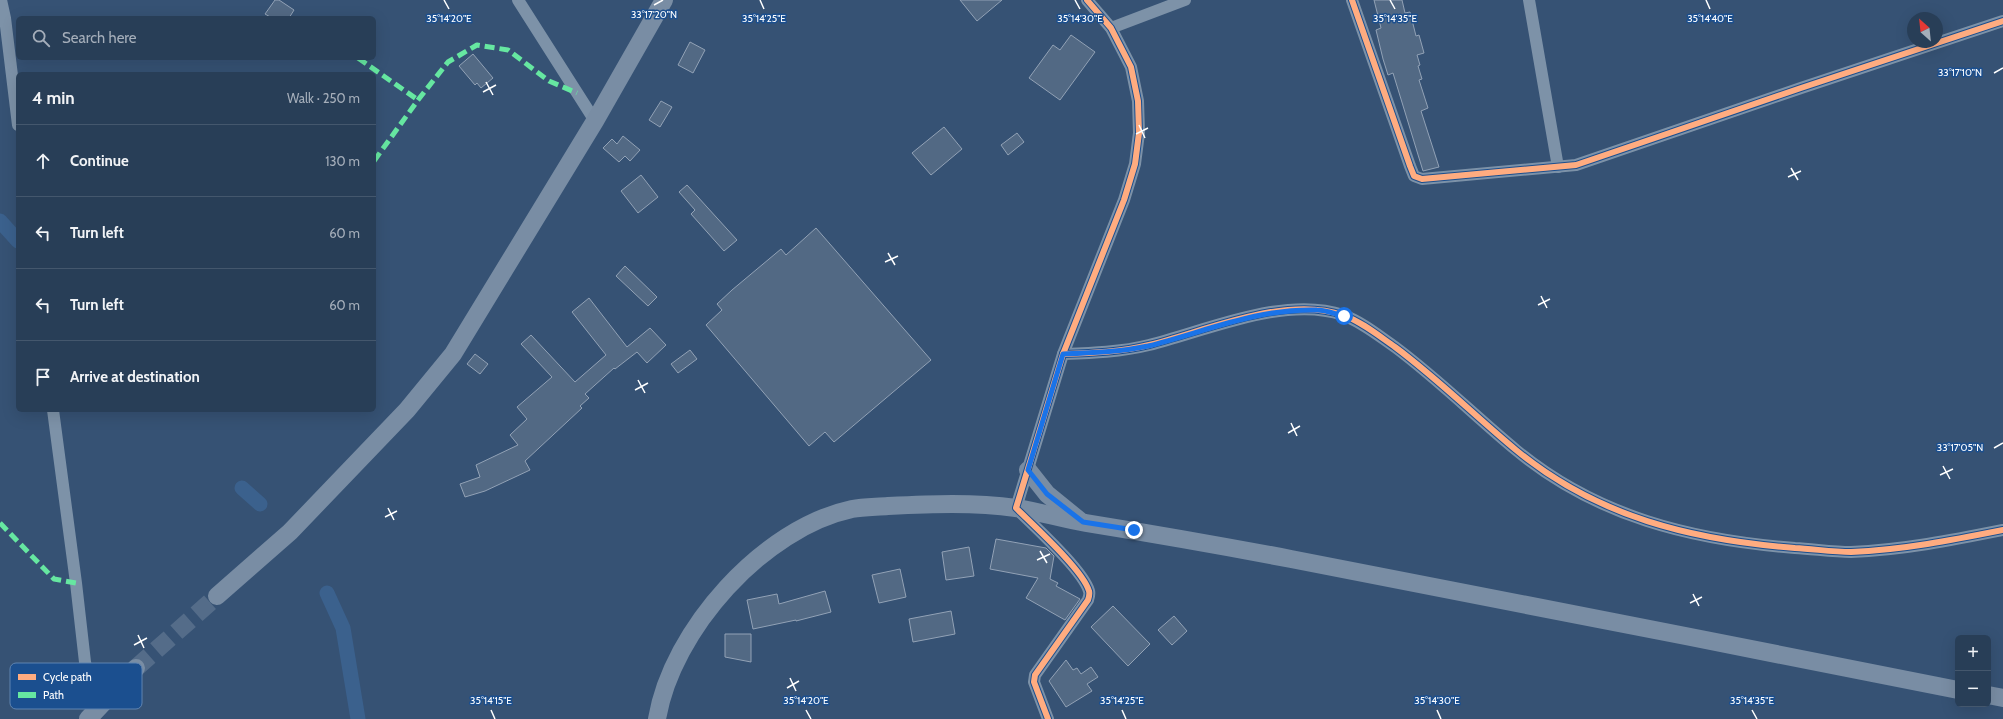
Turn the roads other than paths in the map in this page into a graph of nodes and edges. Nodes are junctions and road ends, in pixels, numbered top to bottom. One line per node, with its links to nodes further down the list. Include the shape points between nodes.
1 (1, 0): 10 (street)
2 (518, 0): 11 (street)
3 (664, 0): 11 (main road)
4 (1087, 0): 9 (street)
5 (1185, 0): 9 (street)
6 (1352, 0): 12 (street, via 1414,176 1422,179)
7 (1529, 0): 12 (street)
8 (2003, 21): 12 (street, via 1589,161)
9 (1111, 28): 13 (street, via 1131,67 1138,102 1139,133 1135,164 1124,200)
10 (16, 109)
11 (594, 121): 19 (main road, via 453,354 407,410 295,526)
12 (1558, 167)
13 (1063, 354): 15 (street); 18 (street, via 1119,351 1147,346 1243,318 1284,310 1319,310 1344,316 1377,334 1426,370 1484,424 1541,471 1584,495 1632,517 1692,533 1770,546 1850,552 1940,543)
14 (53, 412): 20 (street)
15 (1028, 470): 16 (street); 17 (main road, via 1047,494)
16 (1016, 508): 17 (main road); 24 (main road, via 950,504 860,508 814,522 775,545 740,574 712,604 674,663); 25 (street, via 1059,550 1086,584 1090,593 1088,600 1035,675 1034,682)
17 (1083, 522): 21 (main road, via 1257,552)
18 (2003, 530)
19 (217, 596)
20 (85, 663)
21 (1955, 689)
22 (1991, 696): 23 (main road)
23 (2003, 698)
24 (661, 717)
25 (1048, 719)

